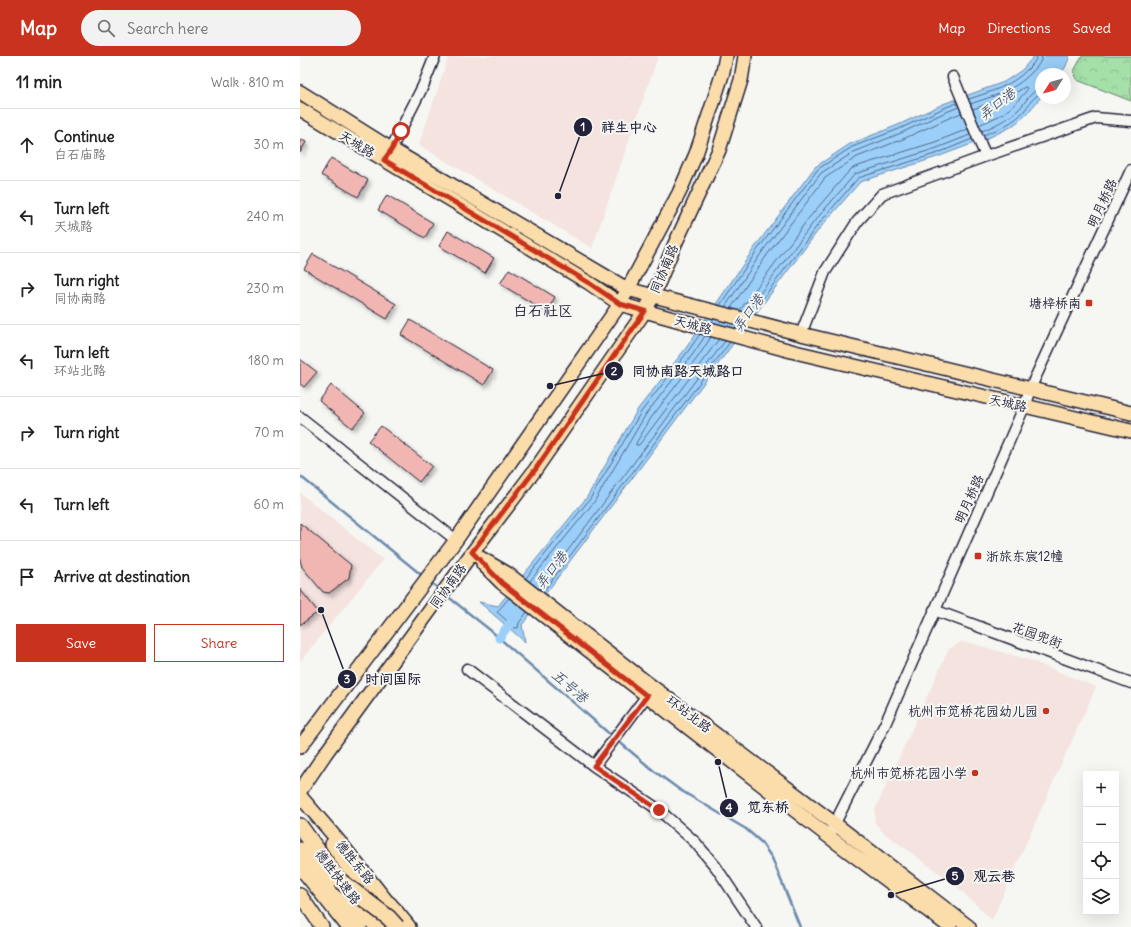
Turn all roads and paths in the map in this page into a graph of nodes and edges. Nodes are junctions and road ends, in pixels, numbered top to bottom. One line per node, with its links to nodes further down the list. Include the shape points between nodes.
1 (435, 56): 8 (street)
2 (726, 56): 12 (main road, 同协南路, via 696,154 679,193)
3 (745, 56): 13 (main road, 同协南路, via 741,80 719,150)
4 (953, 77): 9 (street)
5 (300, 92): 8 (main road, 天城路)
6 (300, 109): 10 (main road, 天城路)
7 (1131, 121): 9 (street, via 1096,118)
8 (392, 149): 10 (street); 12 (main road, 天城路)
9 (986, 156): 16 (street, via 882,194 857,222 824,272)
10 (384, 160): 14 (main road, 天城路)
11 (1131, 170): 17 (street, 明月桥路)
12 (627, 289): 13 (main road, 天城路); 14 (main road, 同协南路)
13 (653, 296): 15 (main road, 同协南路); 16 (main road, 天城路)
14 (620, 304): 15 (main road, 天城路); 22 (main road, 同协南路)
15 (645, 311): 18 (main road, 天城路, via 795,352); 23 (main road, 同协南路, via 535,470)
16 (801, 334): 17 (main road, 天城路)
17 (1030, 389): 18 (street, 明月桥路); 19 (main road, 天城路)
18 (1024, 407): 21 (main road, 天城路); 24 (street, 明月桥路)
19 (1131, 413)
20 (300, 417): 22 (street)
21 (1131, 431)
22 (456, 540): 28 (main road, 同协南路)
23 (472, 552): 27 (main road, 环站北路, via 549,612); 30 (main road, 同协南路)
24 (934, 610): 26 (street, 花园兜街); 32 (street, 明月桥路, via 886,722)
25 (467, 669): 29 (street)
26 (1131, 683)
27 (647, 696): 29 (street); 32 (main road, 环站北路); 34 (main road, 环站北路)
28 (300, 746)
29 (594, 766): 48 (street, via 659,810 695,842 716,867)
30 (300, 791)
31 (300, 796): 39 (main road, 德胜东路); 44 (main road, 德胜东路)
32 (835, 824): 34 (street, 明月桥路); 50 (main road, 环站北路)
33 (300, 826): 37 (highway, 德胜快速路)
34 (828, 836): 49 (main road, 环站北路)
35 (300, 850): 37 (highway, 德胜快速路)
36 (300, 867): 41 (main road)
37 (332, 882): 41 (highway); 42 (highway, 德胜快速路); 43 (highway, 德胜快速路, bridge); 45 (highway, bridge, via 389,918)
38 (300, 895): 40 (main road)
39 (389, 904): 46 (highway); 47 (main road, 德胜东路)
40 (322, 927)
41 (348, 927)
42 (359, 927)
43 (377, 927)
44 (388, 927)
45 (397, 927)
46 (408, 927)
47 (412, 927)
48 (756, 927)
49 (950, 927)
50 (969, 927)

